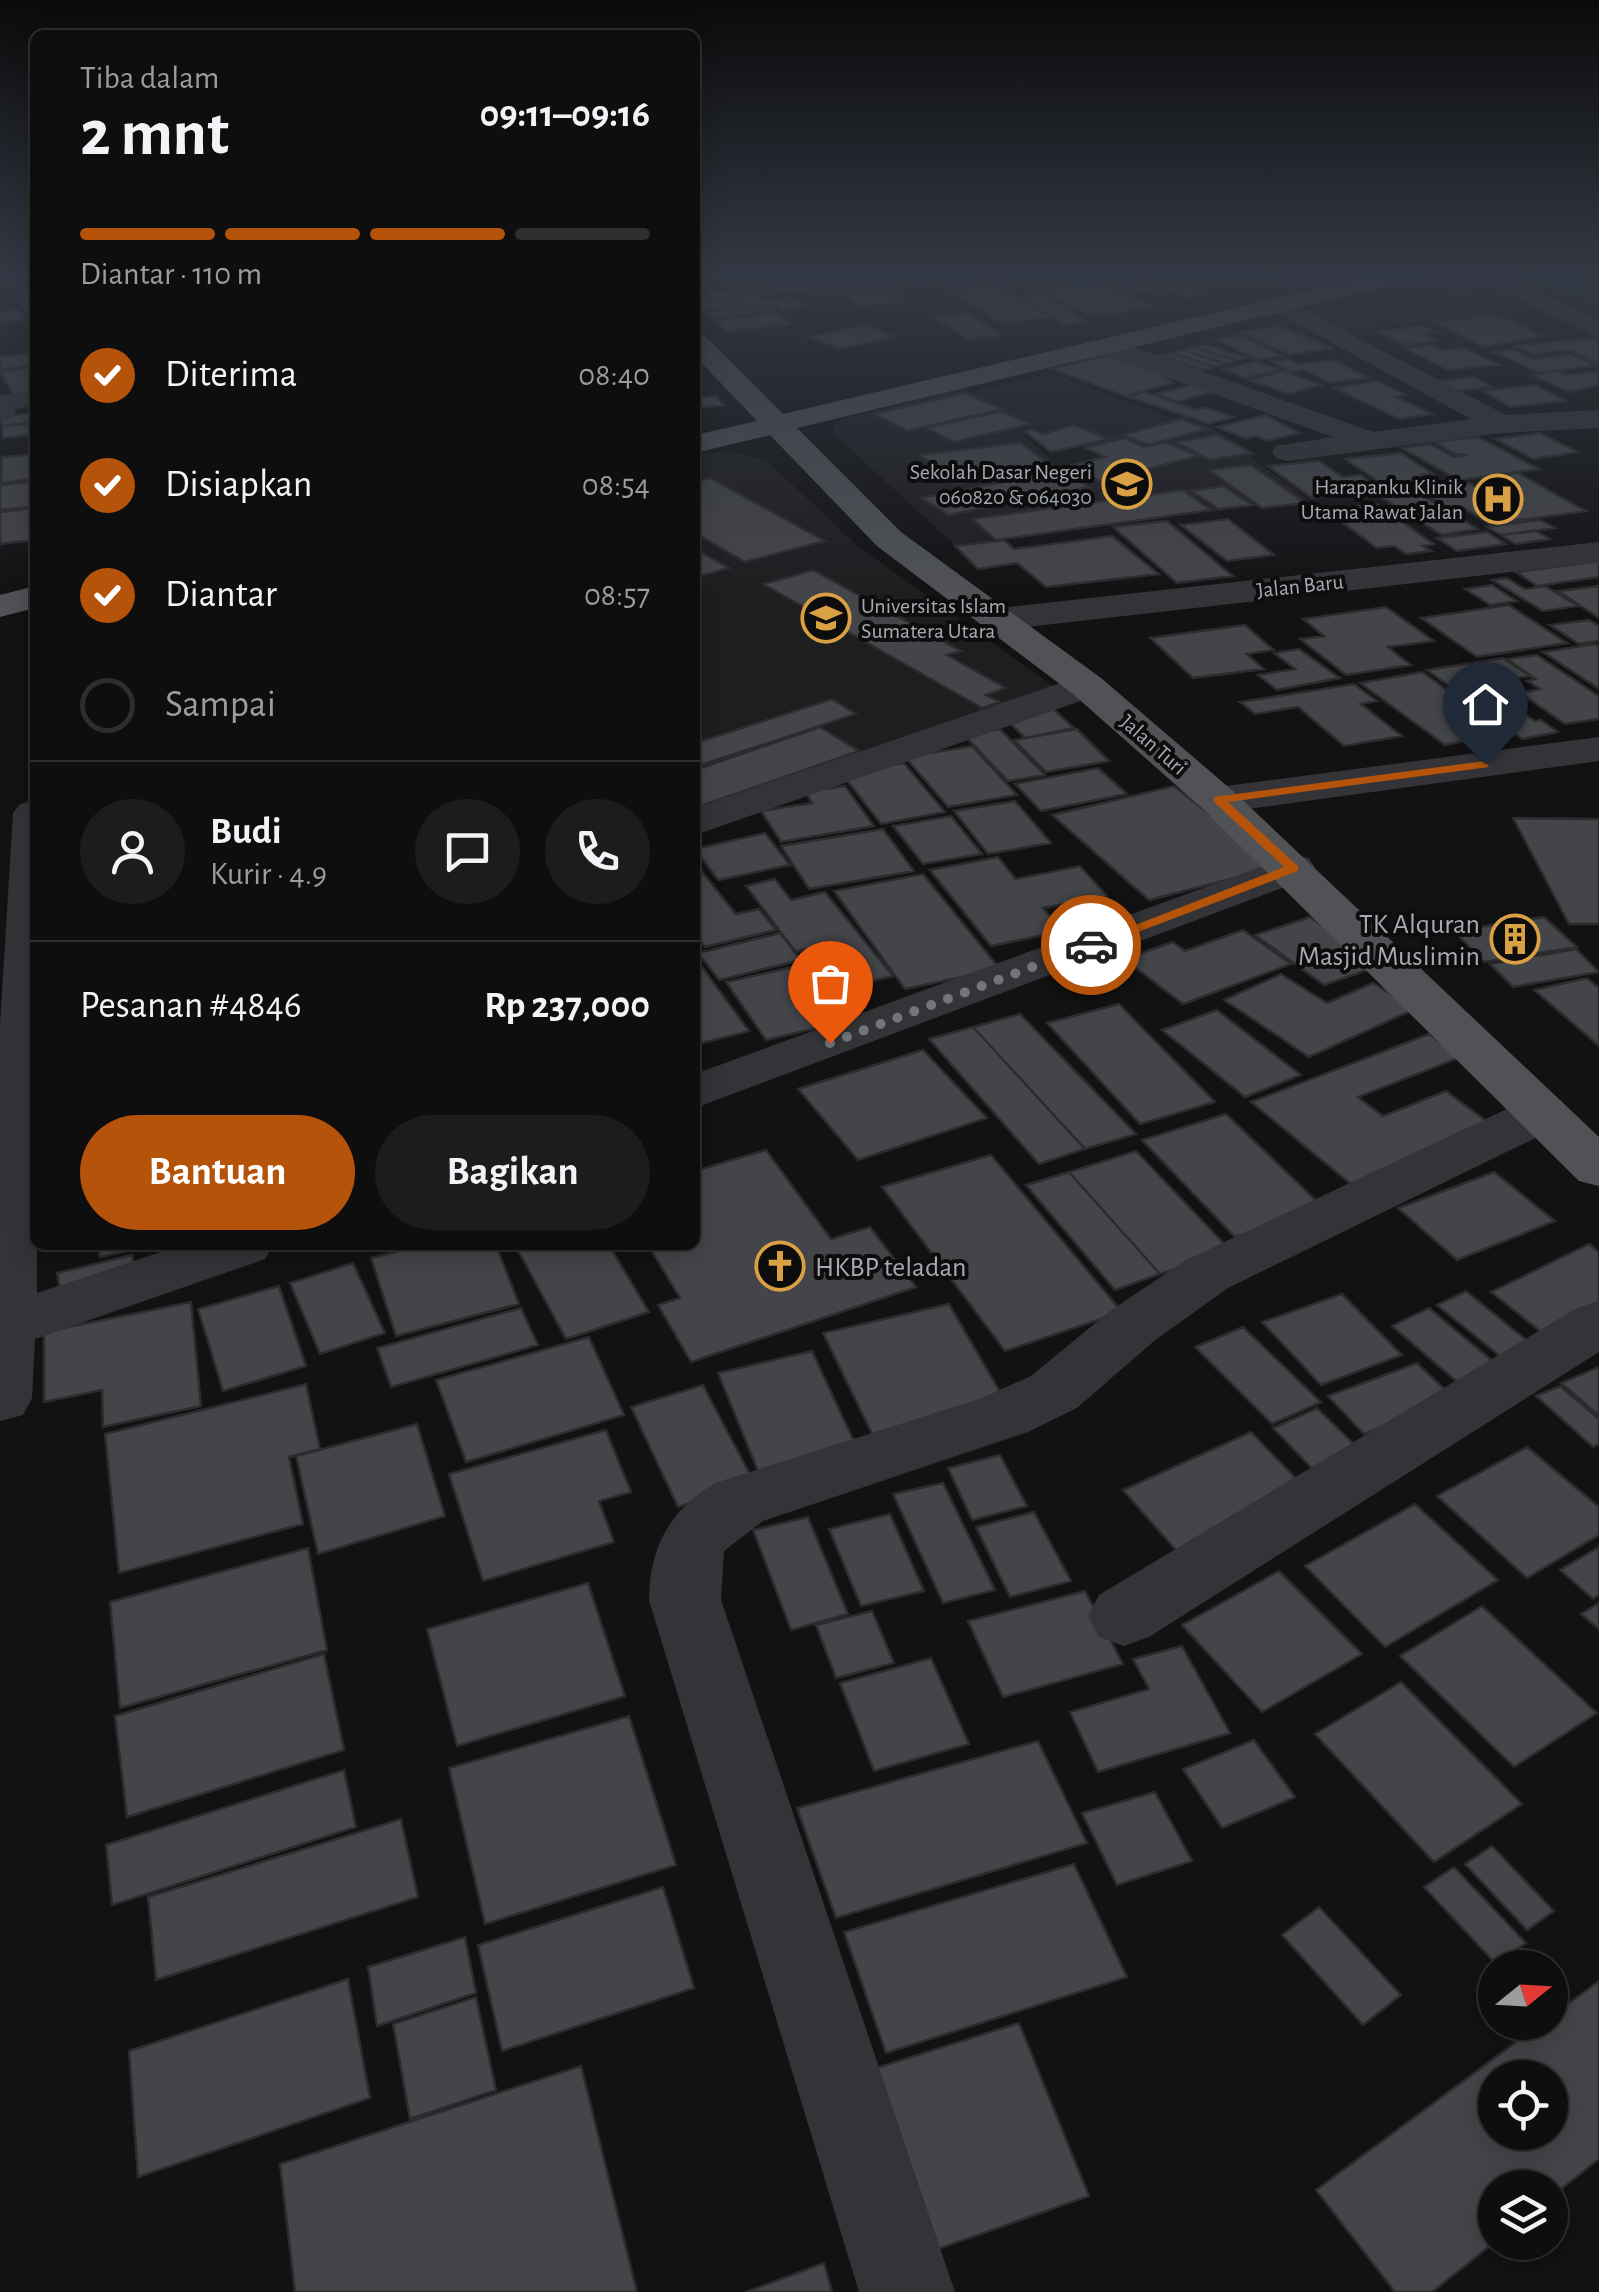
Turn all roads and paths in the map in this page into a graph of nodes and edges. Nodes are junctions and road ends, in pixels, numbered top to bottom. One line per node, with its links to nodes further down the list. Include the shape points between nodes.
1 (734, 382): 6 (main road, Jalan Turi)
2 (907, 382): 6 (main road)
3 (936, 382): 6 (main road)
4 (1205, 382): 10 (street)
5 (1429, 382): 9 (street)
6 (768, 416): 7 (main road); 11 (main road); 16 (main road, Jalan Turi, via 889,539)
7 (700, 418)
8 (1599, 419): 9 (street)
9 (1501, 424): 10 (street)
10 (1370, 441): 12 (street)
11 (700, 442)
12 (1287, 452)
13 (1599, 552): 16 (street, Jalan Baru)
14 (30, 598): 15 (main road)
15 (0, 606)
16 (1002, 619): 17 (main road, Jalan Turi)
17 (1087, 686): 19 (main road, Jalan Turi); 20 (street)
18 (1599, 749): 19 (street)
19 (1218, 800): 21 (main road, Jalan Turi)
20 (700, 820)
21 (1293, 868): 23 (street); 24 (main road, Jalan Turi)
22 (30, 931): 28 (street)
23 (700, 1090)
24 (1543, 1113): 25 (main road, Jalan Turi); 31 (street, via 1207,1274 1054,1392 1005,1415 739,1502 709,1519 692,1540 684,1563 685,1600)
25 (1599, 1168)
26 (229, 1250): 28 (street)
27 (1599, 1323): 30 (street)
28 (1, 1327): 29 (street)
29 (0, 1398)
30 (1124, 1616)
31 (908, 2292)

